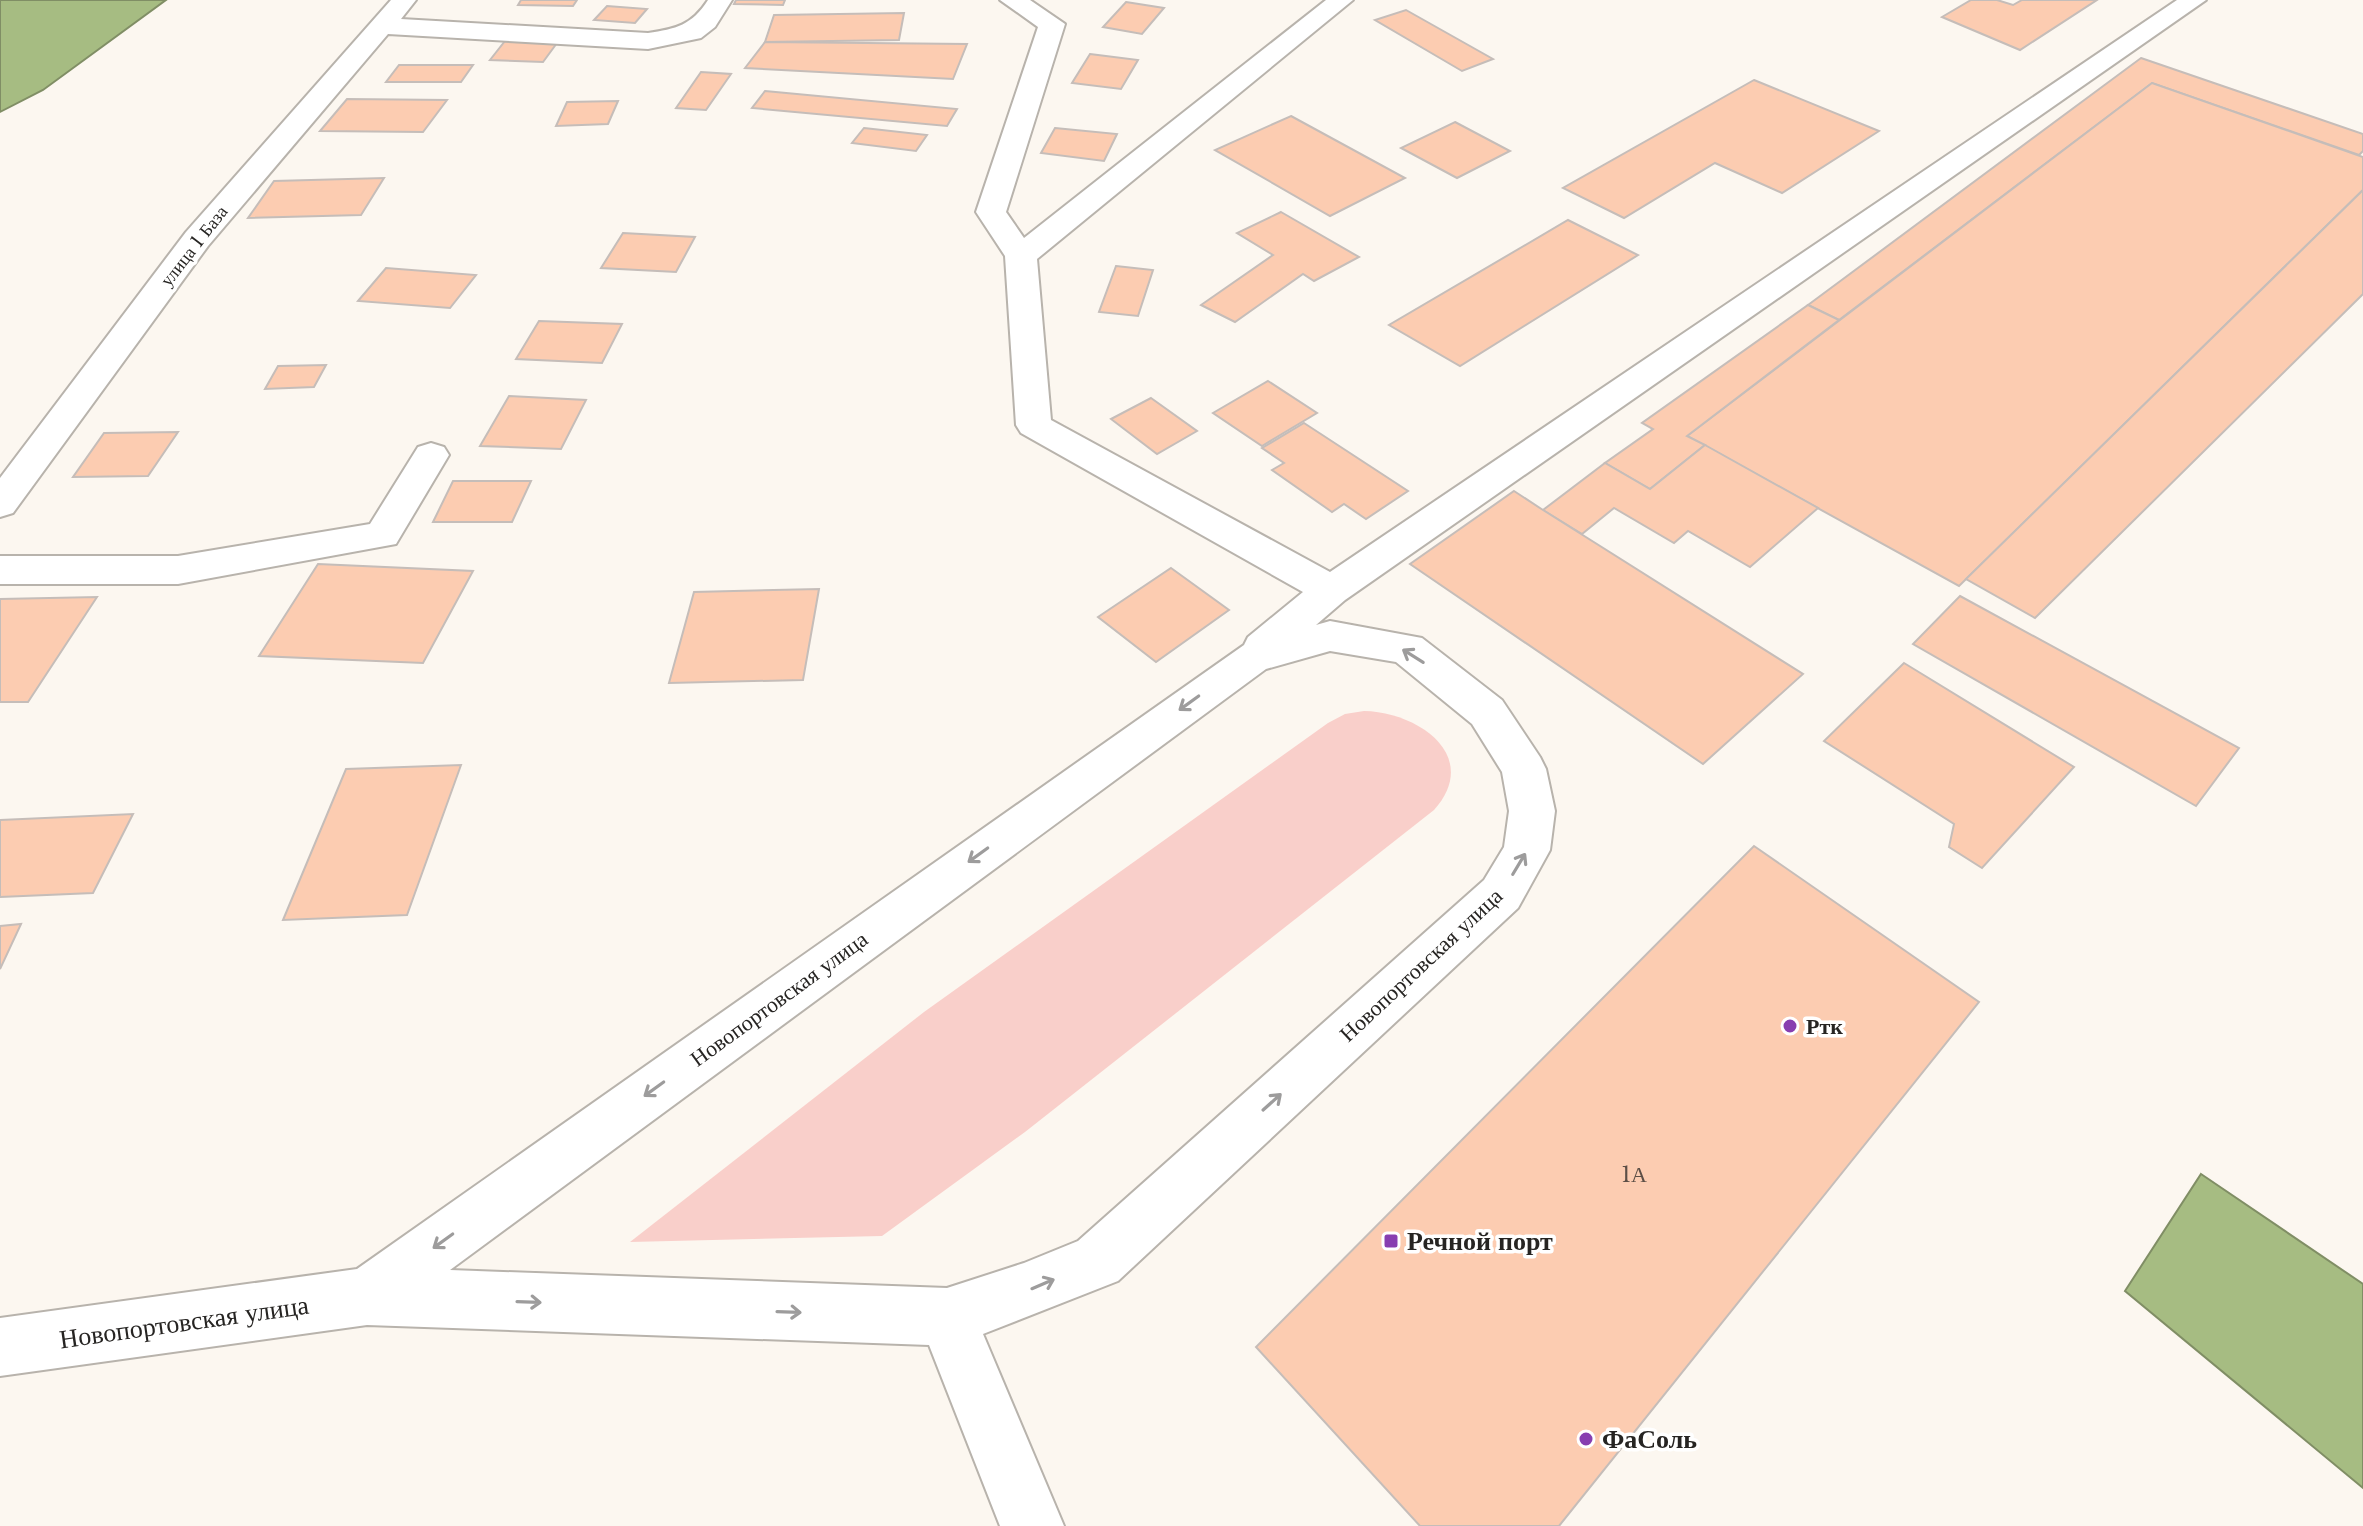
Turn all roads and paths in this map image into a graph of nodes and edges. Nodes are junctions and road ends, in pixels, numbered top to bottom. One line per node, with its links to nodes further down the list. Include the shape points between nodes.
1 (404, 0): 6 (street, улица 1 База)
2 (720, 0): 6 (street, via 706,24 686,36 648,41)
3 (1012, 0): 7 (street, via 1052,24 991,212)
4 (1341, 0): 7 (street)
5 (2194, 0): 11 (street)
6 (381, 26): 9 (street, улица 1 База, via 197,239)
7 (1021, 256): 11 (street, via 1034,425)
8 (431, 455): 10 (street, via 382,535 178,570)
9 (0, 504)
10 (0, 570)
11 (1331, 590): 12 (street)
12 (1252, 658): 13 (street, Новопортовская улица, one-way to 13); 14 (street, Новопортовская улица, one-way to 12, via 1098,1261 1501,894 1527,850 1532,811 1524,769 1487,712 1407,649 1330,636)
13 (367, 1296): 14 (street, Новопортовская улица, one-way to 14); 15 (street, Новопортовская улица)
14 (947, 1317): 16 (street)
15 (0, 1347)
16 (1032, 1526)

